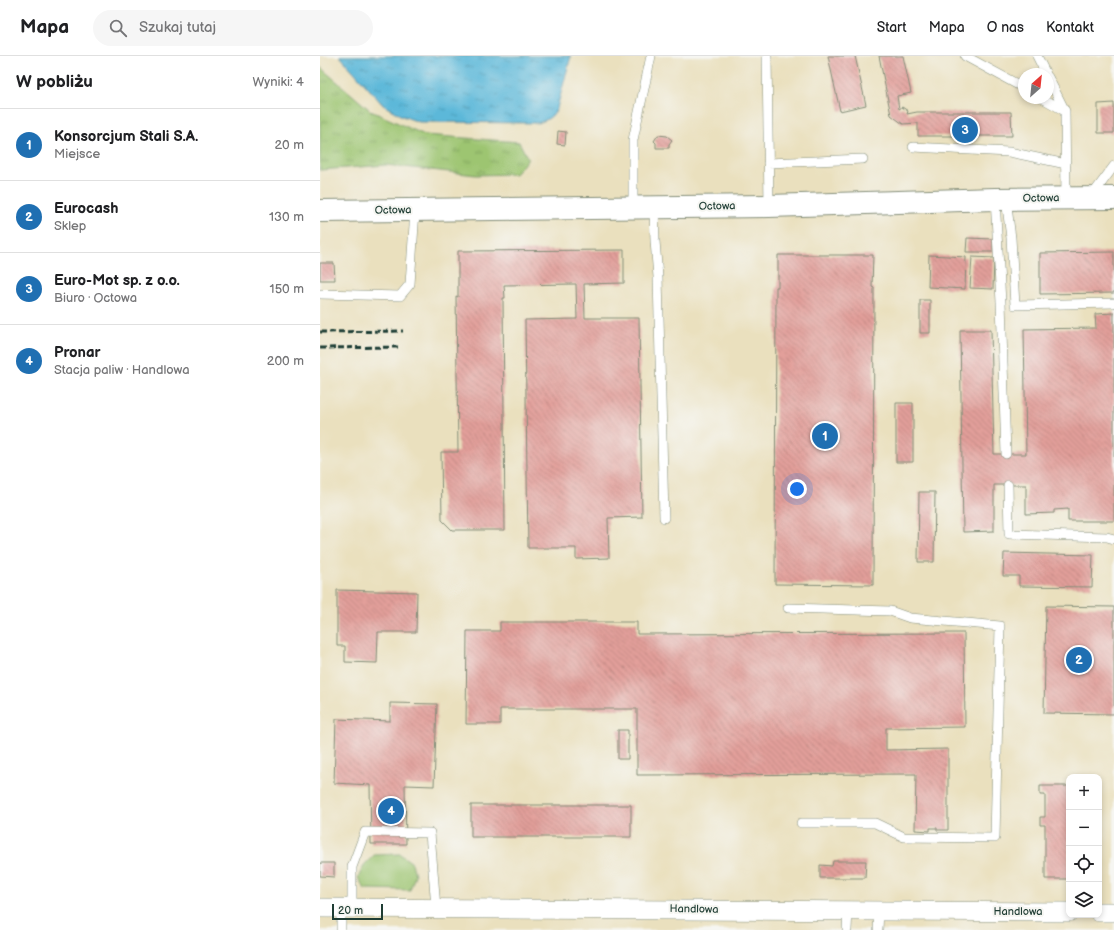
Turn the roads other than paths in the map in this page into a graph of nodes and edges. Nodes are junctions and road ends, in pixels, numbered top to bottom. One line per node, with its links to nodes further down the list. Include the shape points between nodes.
1 (651, 56): 20 (lane, via 633,140)
2 (767, 56): 12 (lane)
3 (965, 56): 6 (lane)
4 (1037, 56): 5 (lane)
5 (1043, 68)
6 (1018, 85)
7 (1054, 89): 9 (lane)
8 (1053, 104): 9 (lane)
9 (1066, 111): 13 (lane)
10 (913, 147): 13 (lane, via 1009,152)
11 (863, 159): 12 (lane)
12 (768, 163): 19 (lane)
13 (1066, 164): 15 (lane)
14 (1114, 166): 16 (lane)
15 (1066, 198): 16 (street, Octowa); 18 (street, Octowa)
16 (1091, 198): 17 (street, Octowa)
17 (1114, 198)
18 (1001, 199): 19 (street, Octowa); 25 (lane, via 1011,238 1015,305); 26 (lane, via 1001,302)
19 (769, 206): 21 (street, Octowa)
20 (633, 207): 21 (street, Octowa); 22 (street, Octowa)
21 (654, 207): 28 (lane)
22 (415, 210): 23 (street, Octowa); 24 (lane, via 410,284 400,296)
23 (320, 211)
24 (320, 294)
25 (1114, 303)
26 (1006, 454)
27 (1008, 485): 29 (lane, via 1009,534)
28 (664, 518)
29 (1114, 539)
30 (788, 608): 31 (lane, via 890,611 910,618 1000,626 995,838 904,837 875,823)
31 (800, 823)
32 (346, 907): 33 (street, Handlowa); 34 (street, Handlowa); 34 (lane, via 352,867 365,832 430,833); 40 (lane)
33 (320, 908)
34 (436, 908): 35 (street, Handlowa)
35 (848, 910): 36 (street, Handlowa); 41 (lane)
36 (879, 910): 37 (street, Handlowa); 42 (lane)
37 (1066, 912)
38 (1102, 912): 39 (street)
39 (1114, 912)
40 (341, 930)
41 (847, 930)
42 (878, 930)

